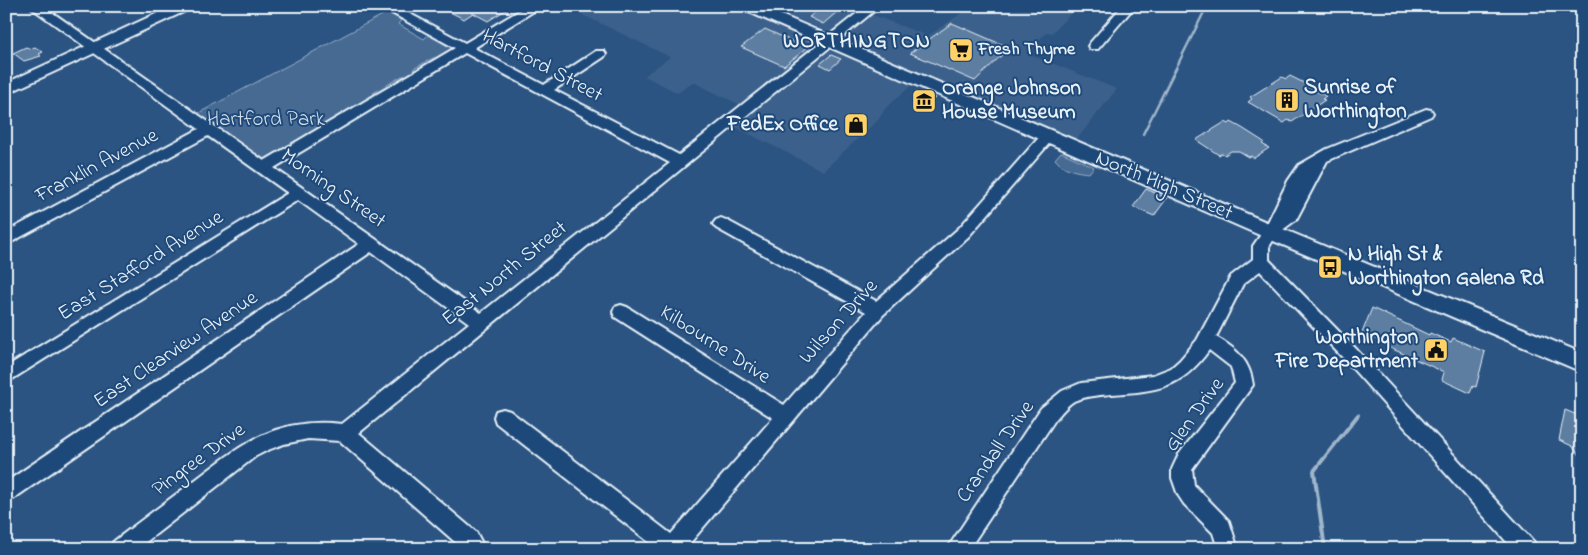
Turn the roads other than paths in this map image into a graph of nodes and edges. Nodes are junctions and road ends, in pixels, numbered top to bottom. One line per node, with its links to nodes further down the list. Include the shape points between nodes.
1 (35, 6): 10 (street, Morning Street)
2 (185, 6): 10 (main road)
3 (385, 6): 11 (street, Hartford Street)
4 (536, 6): 11 (street)
5 (747, 6): 8 (main road, North High Street)
6 (874, 6): 8 (street, East North Street)
7 (1129, 6): 9 (street)
8 (830, 42): 17 (main road, North High Street); 18 (street, East North Street)
9 (1094, 46)
10 (94, 48): 13 (main road); 16 (street, Morning Street)
11 (466, 49): 14 (street, Hartford Street); 19 (street)
12 (600, 54): 14 (street)
13 (6, 89)
14 (544, 91): 18 (street, Hartford Street)
15 (1426, 113): 22 (street, via 1321,159 1291,216)
16 (208, 130): 19 (street, Morning Street); 23 (street, Franklin Avenue)
17 (1048, 136): 22 (main road, North High Street); 26 (street, Wilson Drive, via 964,232)
18 (680, 162): 28 (street, East North Street)
19 (263, 168): 20 (street, Morning Street)
20 (299, 193): 24 (street, Morning Street); 31 (street, East Stafford Avenue)
21 (720, 224): 26 (street)
22 (1271, 232): 25 (street, via 1261,246); 30 (main road, North High Street)
23 (6, 239)
24 (370, 244): 28 (street, Morning Street); 35 (street, East Clearview Avenue)
25 (1261, 262): 29 (street, Crandall Drive, via 1237,280); 41 (street, via 1351,355)
26 (877, 310): 32 (street, Wilson Drive)
27 (621, 312): 32 (street, Kilbourne Drive)
28 (482, 323): 34 (street, East North Street)
29 (1205, 339): 39 (street, Crandall Drive, via 1186,365 1169,378 1158,382 1093,388 1068,397 1058,405 1024,448); 40 (street, Glen Drive, via 1236,361 1241,368 1244,385 1186,460 1182,478 1191,498 1222,528)
30 (1582, 363)
31 (6, 376)
32 (785, 416): 36 (street, Wilson Drive)
33 (502, 417): 36 (street)
34 (345, 433): 37 (street, Pingree Drive, via 307,430 269,439 249,450); 38 (street, via 470,539)
35 (6, 493)
36 (674, 548)
37 (120, 549)
38 (475, 549)
39 (957, 549)
40 (1228, 549)
41 (1527, 549)

